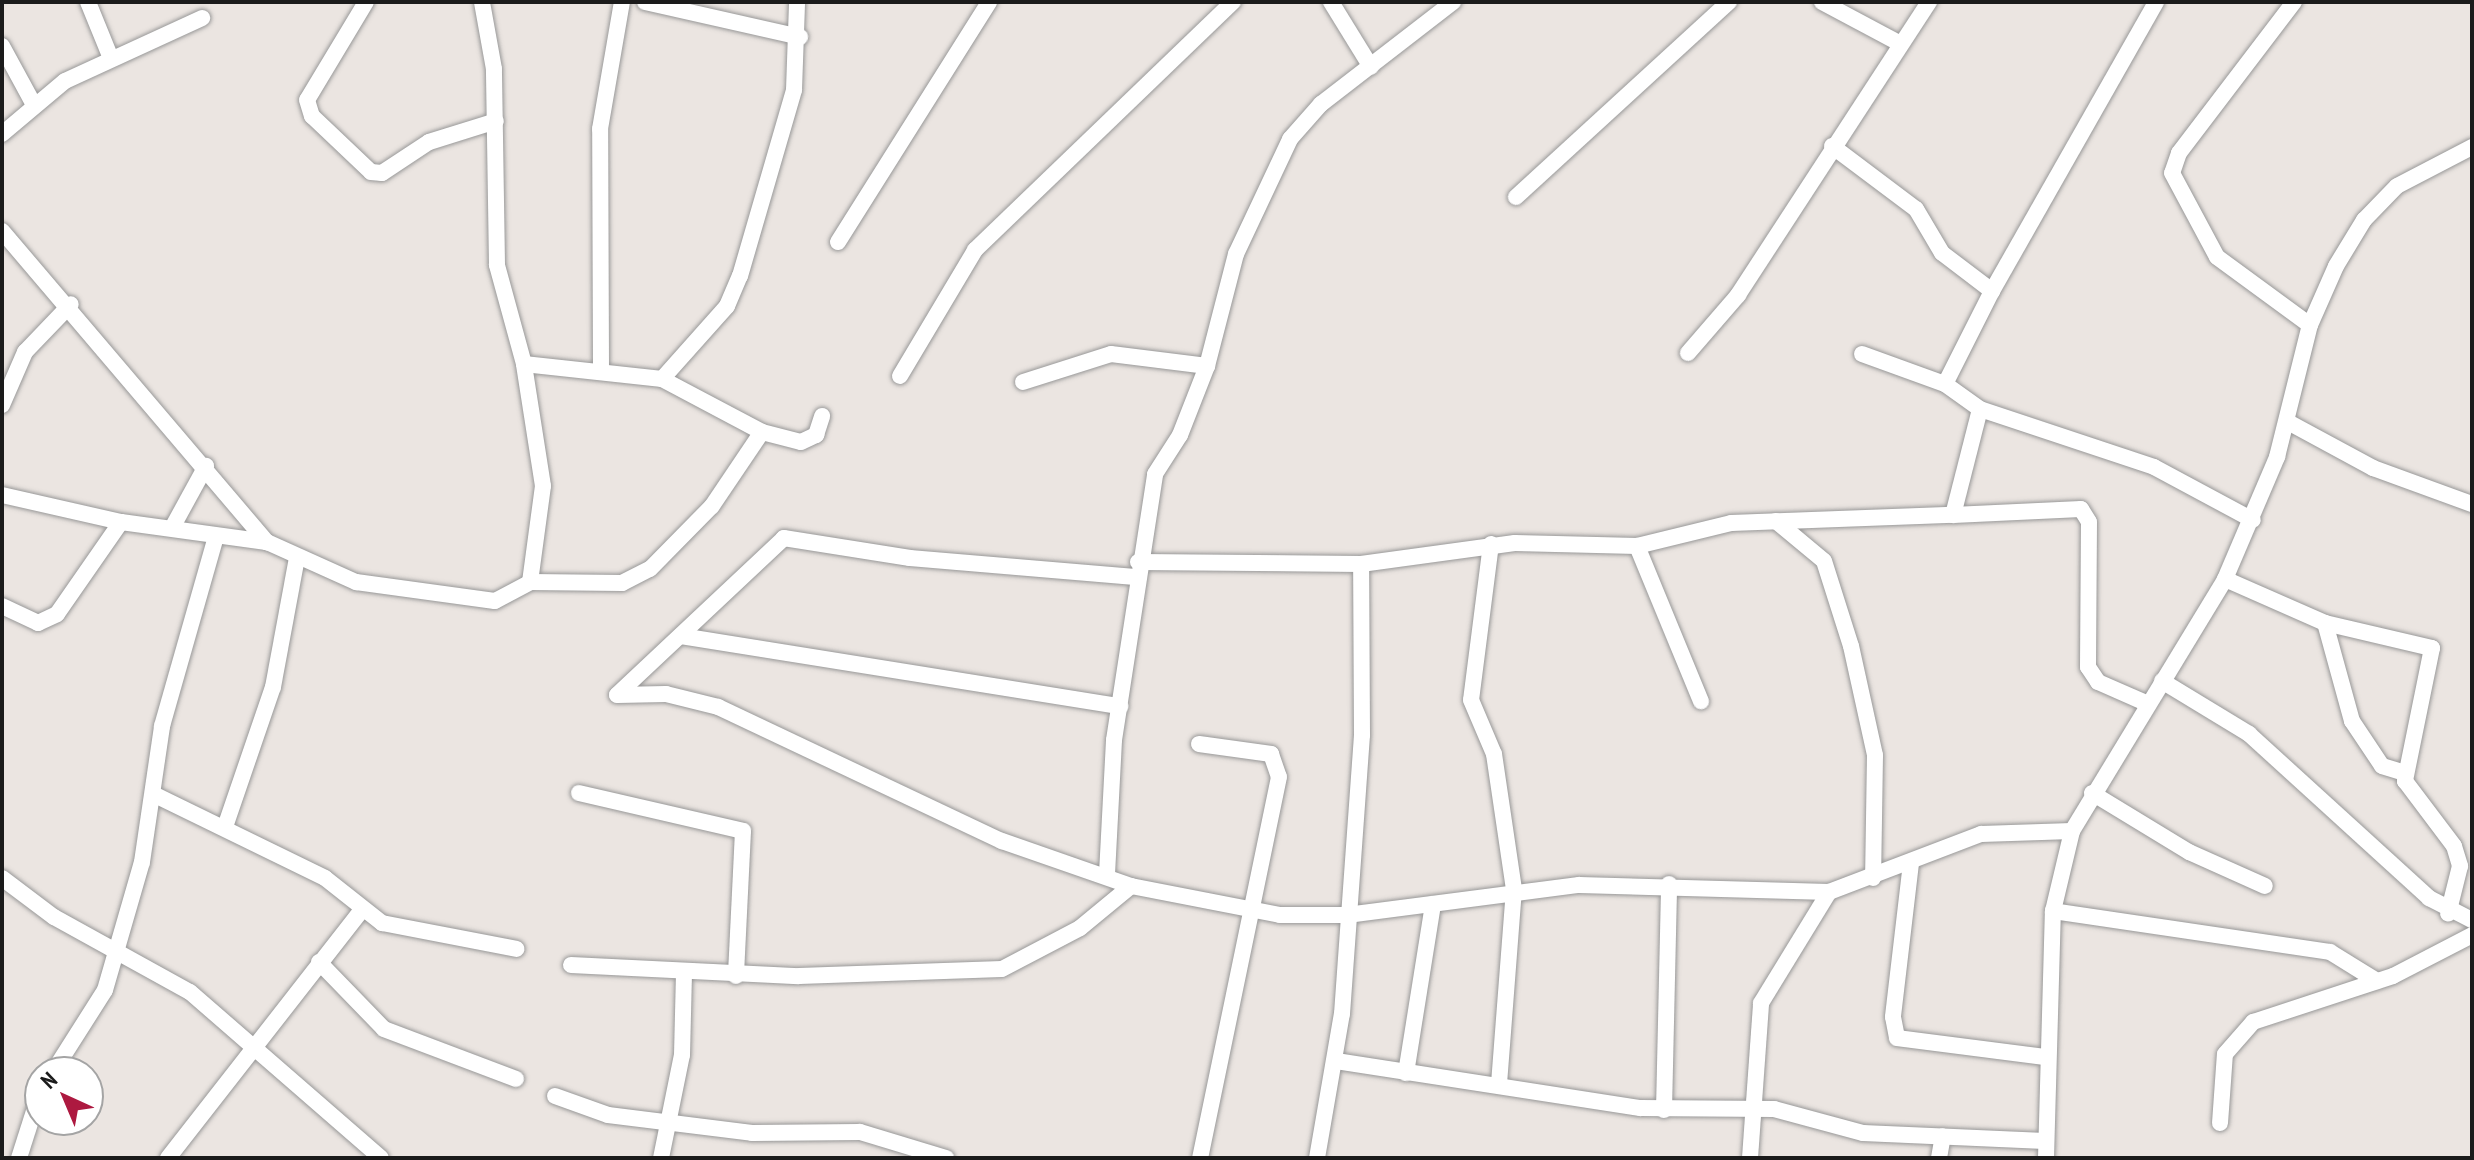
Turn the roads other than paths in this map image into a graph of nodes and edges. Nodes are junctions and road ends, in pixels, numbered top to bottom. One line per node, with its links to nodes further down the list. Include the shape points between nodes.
1 (88, 2): 20 (street)
2 (366, 2): 23 (street, via 307,100 312,116 371,172 382,173 429,142)
3 (482, 2): 23 (street)
4 (622, 2): 37 (street, via 600,129)
5 (645, 2): 17 (street)
6 (797, 2): 17 (street)
7 (989, 2): 29 (street)
8 (1233, 2): 38 (street, via 975,250)
9 (1331, 2): 21 (street)
10 (1453, 2): 21 (street)
11 (1729, 2): 27 (street)
12 (1822, 2): 18 (street)
13 (1929, 2): 18 (street)
14 (2156, 2): 30 (street)
15 (2294, 2): 32 (street, via 2179,153 2172,173 2217,257)
16 (202, 18): 20 (street)
17 (800, 37): 39 (street, via 794,90 740,276 727,306)
18 (1897, 42): 25 (street)
19 (2, 46): 22 (street)
20 (110, 56): 22 (street)
21 (1371, 67): 36 (street, via 1321,104 1280,155 1228,274)
22 (34, 105): 24 (street)
23 (496, 121): 35 (street, via 494,241)
24 (2, 134)
25 (1832, 146): 30 (street, via 1916,209 1942,253); 33 (street, via 1738,295)
26 (2472, 147): 32 (street, via 2397,186 2364,220)
27 (1516, 197)
28 (2, 231): 31 (street)
29 (838, 242)
30 (1992, 291): 41 (street)
31 (71, 304): 42 (street, via 25,352); 47 (street)
32 (2310, 325): 45 (street)
33 (1688, 353)
34 (1862, 354): 41 (street)
35 (524, 364): 37 (street); 63 (street, via 543,486)
36 (1207, 366): 40 (street, via 1111,354); 61 (street, via 1180,435 1159,461)
37 (601, 368): 39 (street)
38 (900, 376)
39 (662, 379): 46 (street)
40 (1023, 382)
41 (1945, 384): 43 (street)
42 (2, 405)
43 (1980, 409): 50 (street); 51 (street, via 2154,467)
44 (822, 416): 46 (street, via 809,442)
45 (2288, 422): 49 (street, via 2373,468); 51 (street)
46 (762, 432): 63 (street, via 712,506 650,569 622,583)
47 (206, 466): 54 (street); 56 (street)
48 (2, 495): 53 (street)
49 (2472, 504)
50 (1953, 515): 52 (street); 69 (street, via 2081,509 2089,522 2088,667 2098,682)
51 (2253, 520): 62 (street)
52 (1776, 521): 58 (street, via 1704,527); 83 (street, via 1824,561 1851,646 1875,755)
53 (121, 522): 54 (street); 64 (street, via 57,614 38,623)
54 (172, 528): 55 (street)
55 (216, 537): 56 (street); 75 (street, via 162,726)
56 (267, 542): 59 (street)
57 (1491, 544): 58 (street); 60 (street); 87 (street, via 1471,700 1494,754)
58 (1637, 546): 68 (street)
59 (297, 557): 63 (street, via 356,582 479,600 495,601); 76 (street, via 273,687)
60 (1361, 564): 61 (street); 94 (street, via 1362,735)
61 (1136, 570): 66 (street, via 910,558 784,538); 70 (street)
62 (2225, 579): 65 (street); 67 (street)
63 (530, 582)
64 (2, 606)
65 (2325, 623): 72 (street, via 2352,721 2382,766); 72 (street, via 2432,648)
66 (681, 636): 70 (street); 80 (street, via 618,698 666,694 718,707 1002,841)
67 (2162, 681): 69 (street); 93 (street, via 2262,745)
68 (1701, 701)
69 (2146, 703): 74 (street)
70 (1120, 706): 80 (street)
71 (1199, 744): 91 (street, via 1264,752 1278,766)
72 (2405, 773): 81 (street, via 2409,790 2449,835)
73 (579, 793): 102 (street, via 743,831)
74 (2092, 793): 77 (street); 86 (street, via 2189,852)
75 (153, 794): 76 (street); 98 (street)
76 (225, 827): 90 (street, via 325,878)
77 (2072, 831): 78 (street, via 2005,829); 92 (street)
78 (1911, 863): 83 (street); 106 (street, via 1893,1017 1897,1038)
79 (2472, 863): 81 (street)
80 (1107, 874): 85 (street)
81 (2458, 877): 93 (street)
82 (2, 878): 98 (street)
83 (1873, 878): 88 (street)
84 (1669, 884): 87 (street); 88 (street); 113 (street)
85 (1131, 886): 91 (street); 102 (street, via 1080,928 1002,969)
86 (2265, 886)
87 (1514, 889): 89 (street); 110 (street)
88 (1829, 892): 112 (street, via 1765,991)
89 (1433, 904): 94 (street); 108 (street)
90 (362, 910): 97 (street, via 403,931); 99 (street)
91 (1251, 911): 94 (street); 124 (street)
92 (2053, 911): 103 (street, via 2330,952); 106 (street)
93 (2448, 914): 95 (street)
94 (1347, 915): 107 (street)
95 (2472, 920)
96 (2472, 935): 103 (street)
97 (517, 949)
98 (115, 950): 104 (street, via 190,992); 105 (street, via 101,1000)
99 (319, 962): 104 (street); 109 (street, via 384,1029)
100 (571, 965): 101 (street)
101 (684, 975): 102 (street); 114 (street)
102 (736, 976)
103 (2377, 981): 115 (street, via 2273,1014 2237,1035 2220,1074)
104 (251, 1050): 120 (street); 121 (street)
105 (64, 1056)
106 (2045, 1057): 118 (street)
107 (1336, 1061): 108 (street); 125 (street)
108 (1406, 1073): 110 (street)
109 (516, 1079)
110 (1499, 1083): 113 (street)
111 (555, 1096): 114 (street, via 608,1115)
112 (1753, 1109): 113 (street); 117 (street, via 1863,1133); 126 (street)
113 (1664, 1110)
114 (674, 1121): 122 (street); 123 (street, via 752,1133 860,1132)
115 (2220, 1123)
116 (26, 1136): 119 (street)
117 (1943, 1136): 118 (street); 127 (street)
118 (2046, 1149)
119 (19, 1158)
120 (168, 1158)
121 (381, 1158)
122 (661, 1158)
123 (946, 1158)
124 (1200, 1158)
125 (1317, 1158)
126 (1750, 1158)
127 (1939, 1158)

